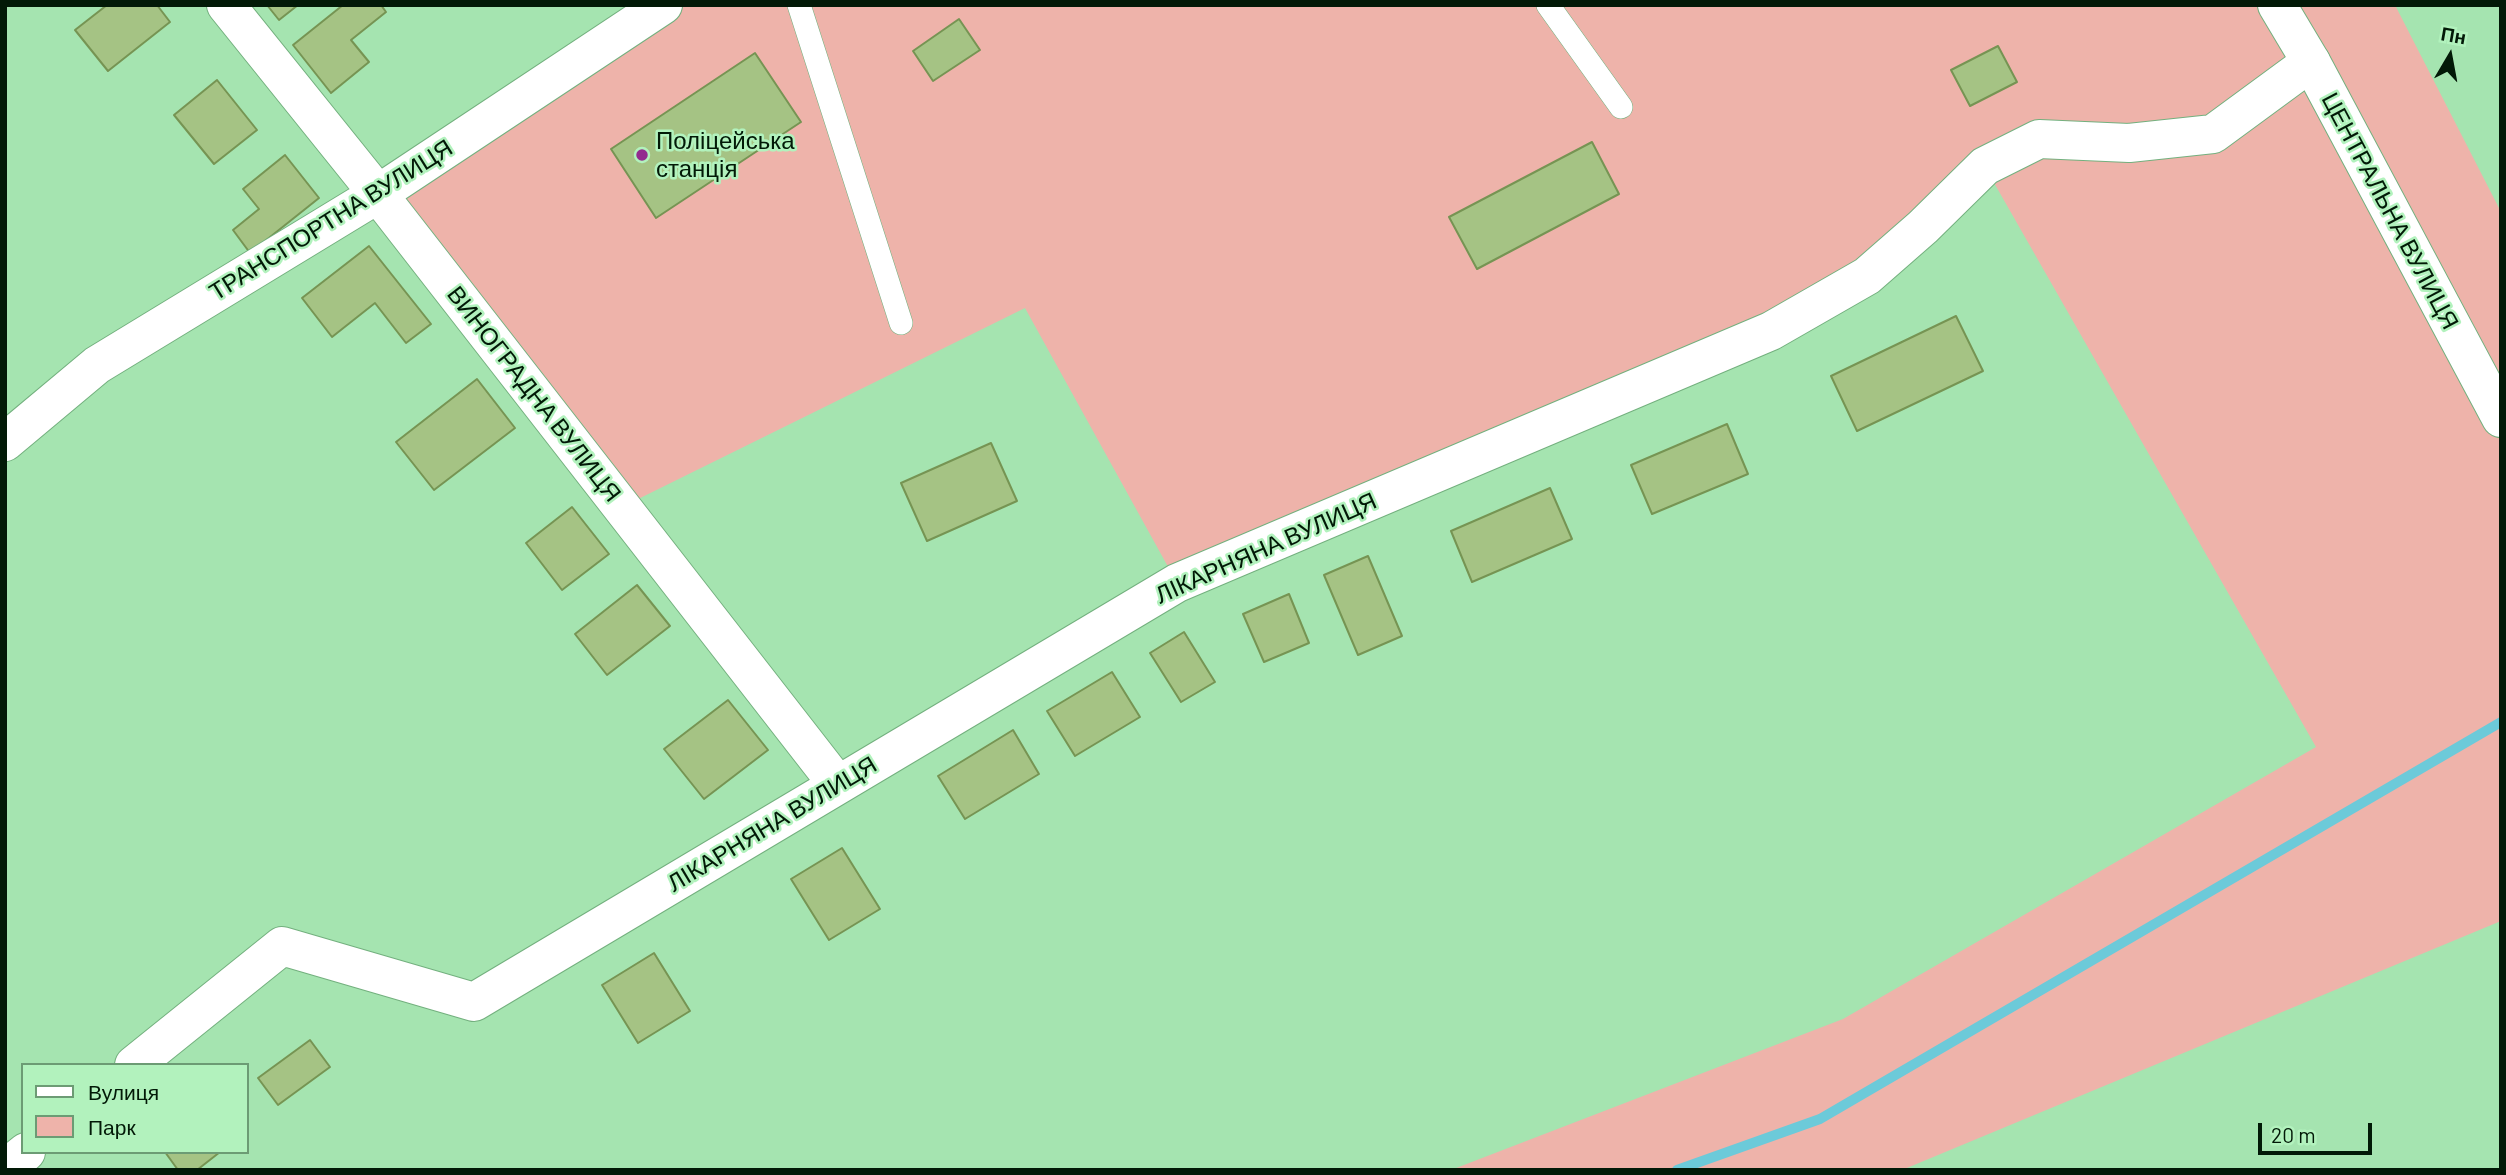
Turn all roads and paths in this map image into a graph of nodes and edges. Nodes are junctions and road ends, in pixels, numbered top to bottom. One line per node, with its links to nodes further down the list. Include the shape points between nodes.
1 (226, 5): 8 (street, ВИНОГРАДНА ВУЛИЦЯ)
2 (663, 5): 8 (street, ТРАНСПОРТНА ВУЛИЦЯ)
3 (799, 5): 9 (lane)
4 (1548, 5): 7 (lane)
5 (2277, 5): 6 (street, ЦЕНТРАЛЬНА ВУЛИЦЯ)
6 (2311, 62): 10 (street, ЦЕНТРАЛЬНА ВУЛИЦЯ); 12 (street, ЛІКАРНЯНА ВУЛИЦЯ, via 2213,134 2129,143 2039,139 1985,166 1867,276 1771,331 1177,583)
7 (1621, 107)
8 (378, 194): 11 (street, ТРАНСПОРТНА ВУЛИЦЯ, via 97,365); 12 (street, ВИНОГРАДНА ВУЛИЦЯ)
9 (901, 323)
10 (2501, 418)
11 (5, 442)
12 (838, 785): 13 (street, ЛІКАРНЯНА ВУЛИЦЯ, via 474,1002 282,946)
13 (136, 1063)
14 (24, 1154): 15 (street)
15 (5, 1169)

